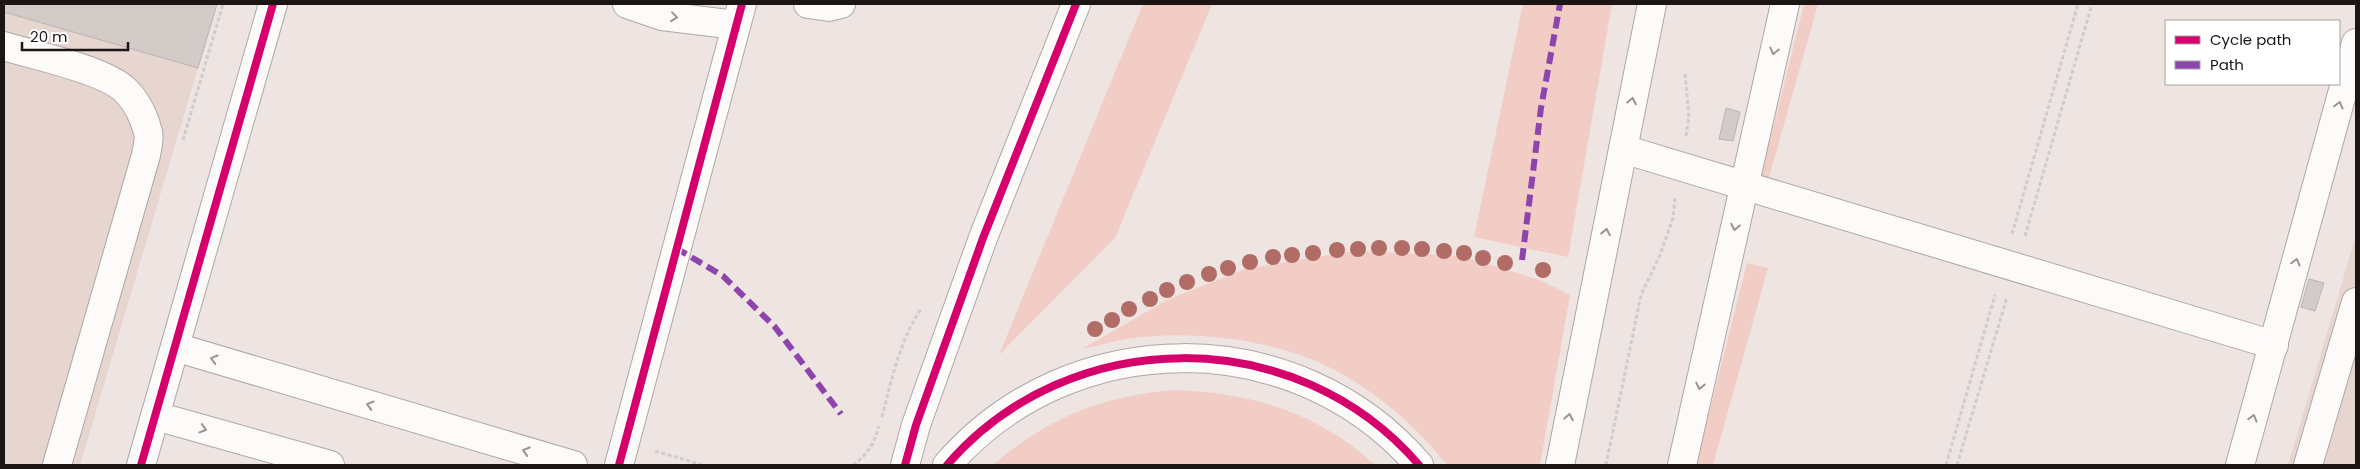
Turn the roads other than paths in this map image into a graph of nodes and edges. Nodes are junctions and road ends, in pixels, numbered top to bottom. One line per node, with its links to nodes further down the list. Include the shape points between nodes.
1 (273, 4): 15 (street)
2 (627, 4): 8 (street, one-way to 8, via 662,16)
3 (808, 4): 4 (street, via 829,7)
4 (841, 4)
5 (1076, 4): 22 (street, via 983,238)
6 (1652, 4): 11 (street, one-way to 6)
7 (1785, 4): 12 (street, one-way to 12)
8 (739, 14): 17 (street)
9 (2356, 43): 14 (street, one-way to 9)
10 (4, 46): 18 (street, via 106,78 125,90 140,110 149,134 146,155)
11 (1623, 149): 12 (street); 25 (street, one-way to 11)
12 (1744, 186): 14 (street); 26 (street, one-way to 26)
13 (2356, 302): 28 (street)
14 (2274, 345): 27 (street, one-way to 14)
15 (175, 347): 16 (street); 21 (street, one-way to 15)
16 (156, 416): 19 (street); 20 (street, one-way to 20)
17 (622, 454)
18 (57, 465)
19 (141, 465)
20 (330, 465)
21 (572, 465)
22 (905, 465)
23 (947, 465): 24 (street, via 1002,415 1050,387 1103,368 1187,358 1215,359 1297,379 1371,420 1393,437)
24 (1419, 465)
25 (1560, 465)
26 (1682, 465)
27 (2240, 465)
28 (2308, 465)

